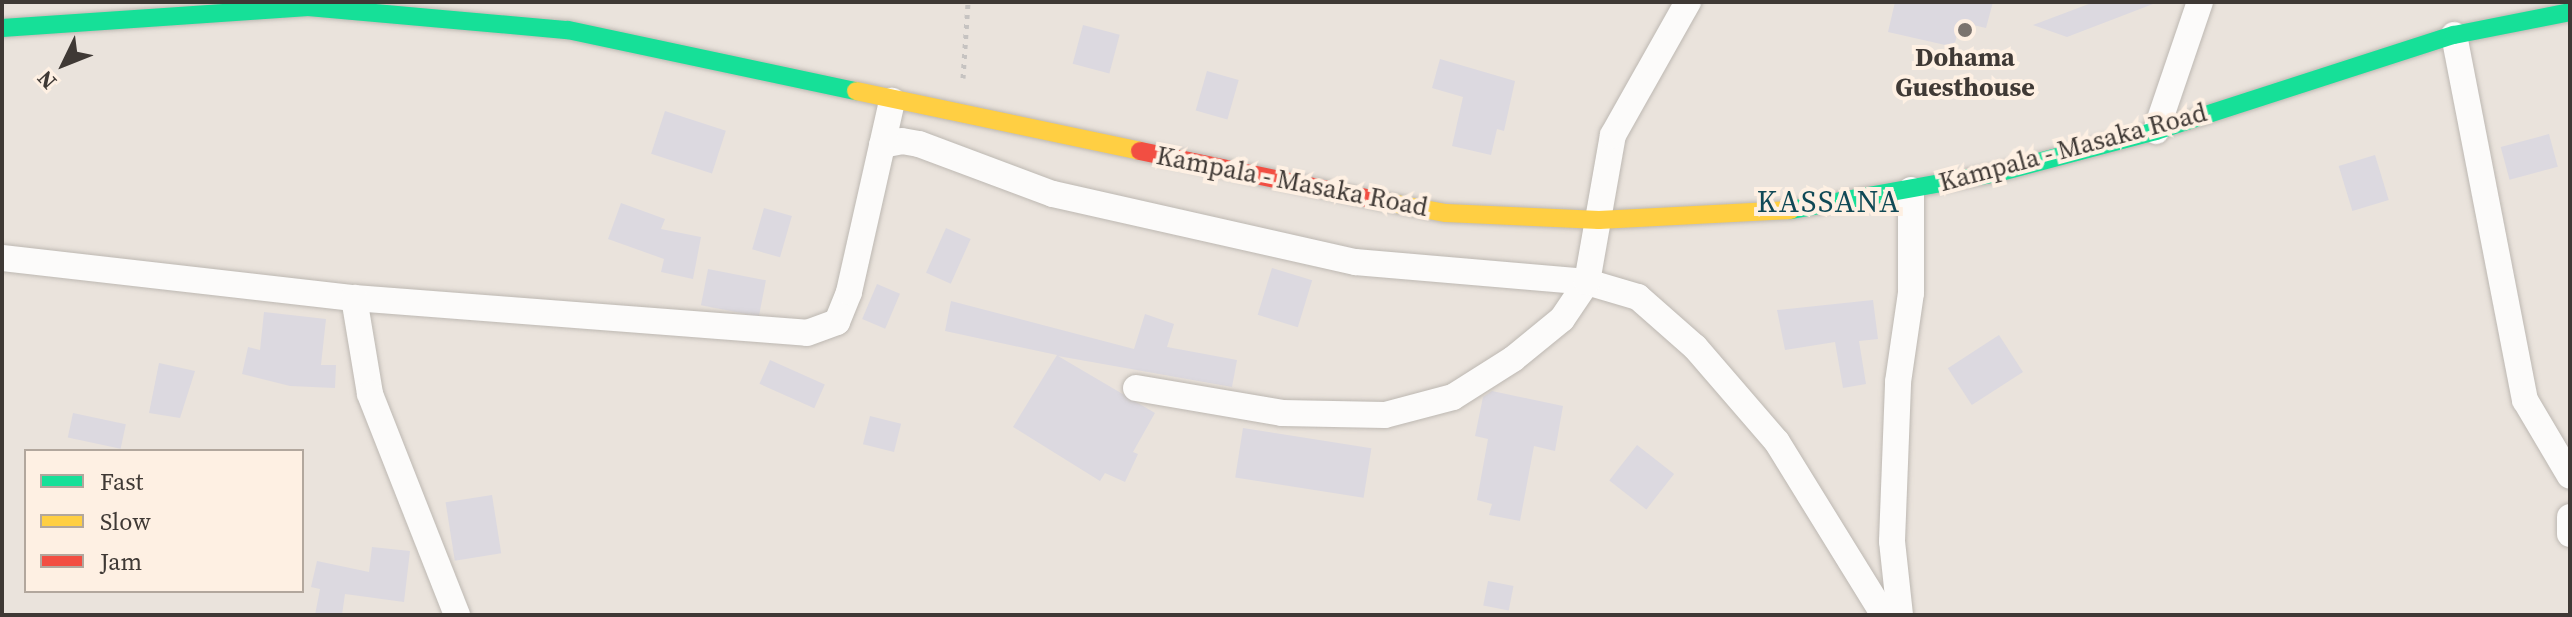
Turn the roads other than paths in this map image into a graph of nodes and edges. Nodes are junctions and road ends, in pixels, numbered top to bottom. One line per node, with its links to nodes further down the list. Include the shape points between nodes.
1 (1688, 2): 10 (street, via 1613,135)
2 (2200, 2): 7 (street)
3 (2570, 12): 5 (main road, Kampala - Masaka Road)
4 (2, 28): 6 (main road, Kampala - Masaka Road, via 308,7 415,14 568,30)
5 (2454, 35): 7 (main road, Kampala - Masaka Road); 15 (street, via 2525,400)
6 (892, 101): 8 (street); 10 (main road, Kampala - Masaka Road, via 1446,213)
7 (2156, 131): 9 (main road, Kampala - Masaka Road)
8 (882, 145): 12 (street, via 919,144 1053,194 1355,262); 13 (street, via 849,292 837,322 824,329 807,333)
9 (1911, 190): 10 (main road, Kampala - Masaka Road, via 1770,212); 20 (street, via 1911,293 1898,382 1892,541)
10 (1599, 220): 12 (street)
11 (2, 258): 13 (street)
12 (1587, 282): 14 (street, via 1562,319 1513,359 1453,397 1385,415 1282,413); 19 (street, via 1638,297 1695,347 1777,442)
13 (354, 298): 18 (street, via 370,394)
14 (1136, 388)
15 (2570, 476)
16 (2570, 517): 17 (street)
17 (2570, 534)
18 (457, 615)
19 (1884, 615)
20 (1900, 615)

